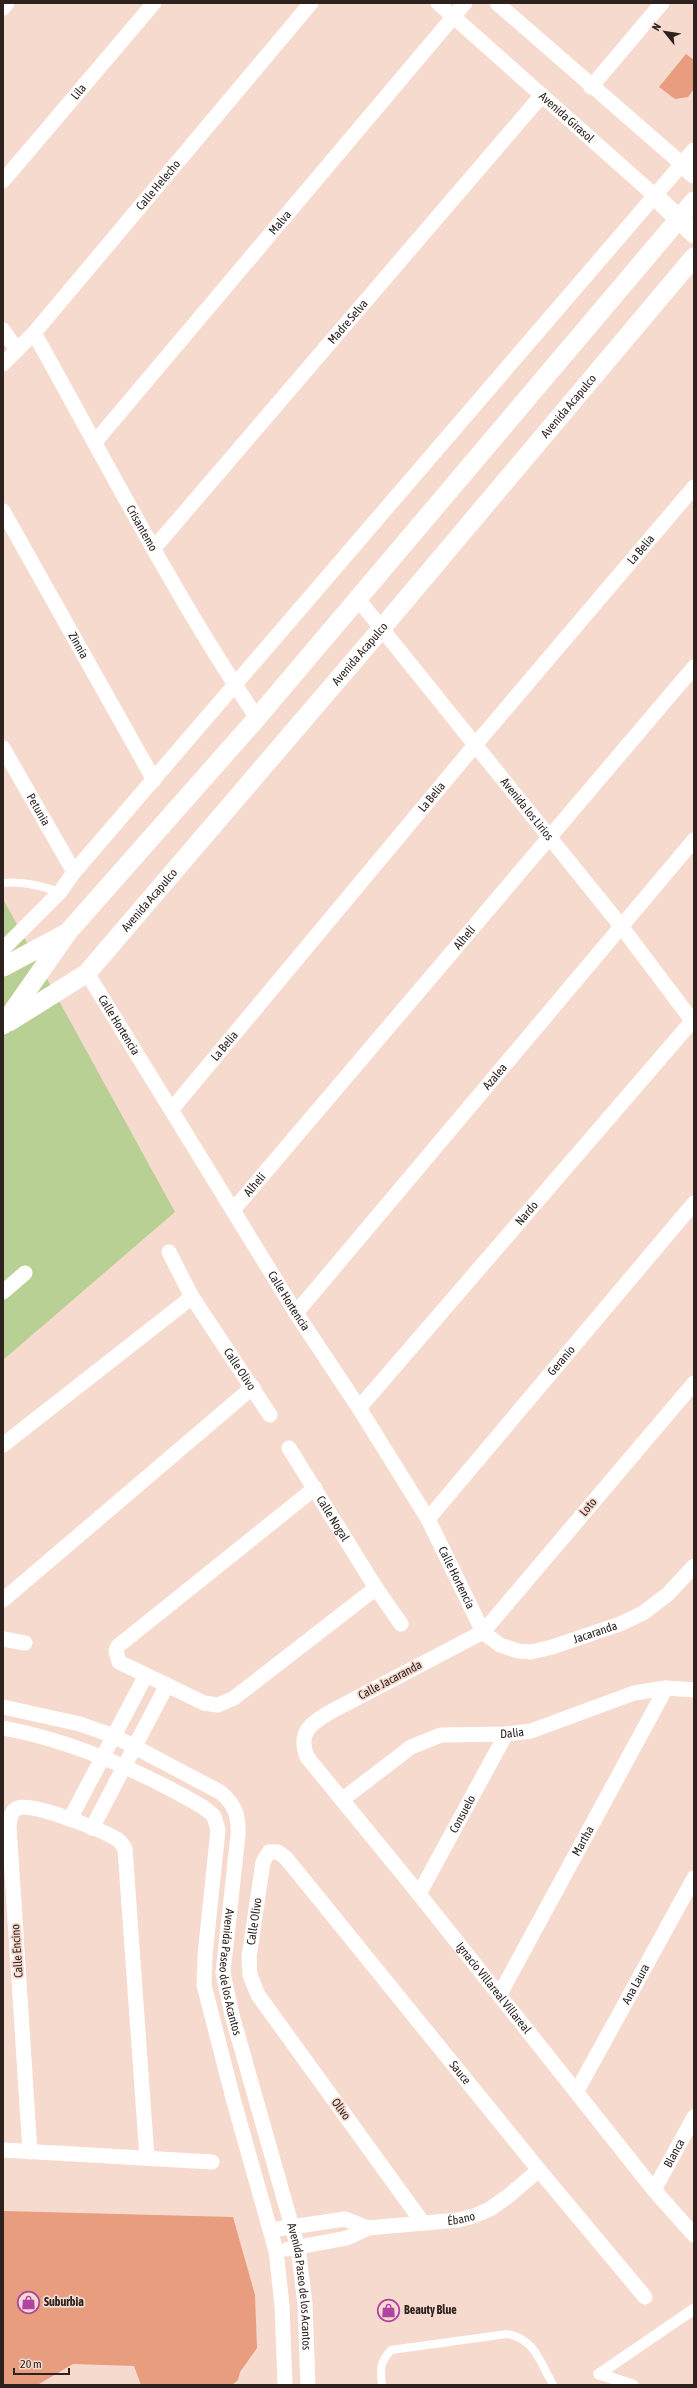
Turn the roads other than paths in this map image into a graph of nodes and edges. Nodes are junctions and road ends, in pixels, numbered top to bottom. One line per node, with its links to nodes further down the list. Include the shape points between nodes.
1 (7, 3): 8 (street)
2 (154, 3): 13 (street, Lila)
3 (312, 3): 20 (street, Calle Helecho)
4 (438, 3): 9 (street, Avenida Girasol)
5 (465, 3): 9 (street, Malva)
6 (662, 3): 10 (street)
7 (507, 6): 10 (street)
8 (3, 8)
9 (454, 17): 11 (street, Avenida Girasol); 23 (street, Malva)
10 (591, 86): 12 (street)
11 (542, 95): 14 (street, Avenida Girasol); 26 (street, Madre Selva)
12 (690, 163): 14 (street)
13 (3, 181)
14 (654, 195): 16 (street, Avenida Girasol); 30 (street)
15 (694, 202): 16 (street)
16 (679, 219): 17 (street, Avenida Girasol); 27 (street)
17 (694, 234)
18 (694, 257): 28 (street, Avenida Acapulco)
19 (3, 330): 21 (street)
20 (34, 333): 21 (street, Calle Helecho); 23 (street, Crisantemo)
21 (17, 350): 22 (street, Calle Helecho)
22 (3, 364)
23 (95, 442): 26 (street, Crisantemo)
24 (694, 487): 32 (street, La Belia)
25 (3, 511): 34 (street, Zinnia)
26 (154, 548): 30 (street, Crisantemo)
27 (357, 598): 28 (street, Avenida los Lirios); 31 (street)
28 (382, 628): 32 (street, Avenida los Lirios); 44 (street, Avenida Acapulco)
29 (694, 667): 35 (street, Alhelí)
30 (235, 686): 31 (street, Crisantemo); 34 (street)
31 (257, 718): 41 (street)
32 (475, 745): 35 (street, Avenida los Lirios); 47 (street, La Belia)
33 (3, 748): 37 (street, Petunia)
34 (154, 780): 37 (street)
35 (550, 837): 40 (street, Avenida los Lirios); 49 (street, Alhelí)
36 (694, 840): 40 (street, Azalea)
37 (74, 872): 39 (street)
38 (3, 884): 39 (lane, via 14,882 40,885)
39 (60, 892): 42 (street)
40 (621, 926): 45 (street, Avenida los Lirios); 54 (street, Azalea)
41 (68, 932): 43 (street); 46 (street)
42 (3, 949)
43 (3, 967)
44 (87, 973): 46 (street, Avenida Acapulco); 47 (street, Calle Hortencia)
45 (693, 1021): 57 (street, Nardo)
46 (3, 1025)
47 (172, 1109): 49 (street, Calle Hortencia)
48 (694, 1203): 62 (street, Geranio)
49 (234, 1209): 54 (street, Calle Hortencia)
50 (169, 1252): 53 (street, Calle Olivo)
51 (25, 1273): 52 (street)
52 (3, 1292)
53 (192, 1297): 56 (street, Calle Olivo); 59 (street)
54 (296, 1313): 57 (street, Calle Hortencia)
55 (694, 1383): 67 (street, Loto)
56 (253, 1387): 58 (street); 65 (street, Calle Olivo)
57 (359, 1408): 62 (street, Calle Hortencia)
58 (270, 1415)
59 (3, 1445)
60 (289, 1448): 61 (street)
61 (315, 1488): 64 (street, Calle Nogal); 70 (street, Calle Nogal, via 118,1646 116,1652 120,1662)
62 (428, 1518): 67 (street, Calle Hortencia)
63 (694, 1566): 67 (street, Jacaranda, via 668,1594 643,1613 620,1624 552,1647 532,1652 518,1651 500,1645)
64 (376, 1588): 66 (street); 71 (street, Calle Nogal, via 226,1703 204,1703)
65 (3, 1600)
66 (401, 1624)
67 (483, 1632): 78 (street, Calle Jacaranda, via 332,1711 311,1725)
68 (3, 1639): 69 (street)
69 (25, 1643)
70 (146, 1675): 71 (street, Calle Nogal); 77 (street)
71 (167, 1685): 79 (street)
72 (666, 1688): 73 (street, Dalia); 76 (street, Dalia, via 634,1693 531,1731); 88 (street, Martha)
73 (694, 1690)
74 (3, 1707): 77 (street, Avenida Paseo de los Acantos, via 80,1724)
75 (3, 1728): 80 (street, Avenida Paseo de los Acantos, via 43,1736)
76 (506, 1734): 82 (street, Dalia, via 441,1735 424,1741 412,1747); 87 (street, Consuelo)
77 (114, 1736): 79 (street, Avenida Paseo de los Acantos); 80 (street)
78 (304, 1736): 82 (street, Ignacio Villareal Villareal, via 307,1757)
79 (135, 1746): 81 (street); 99 (street, Avenida Paseo de los Acantos, via 220,1792 231,1802 237,1813 238,1835 222,1960 224,1982 275,2172)
80 (102, 1758): 81 (street, Avenida Paseo de los Acantos); 83 (street)
81 (124, 1768): 84 (street); 101 (street, Avenida Paseo de los Acantos, via 203,1807 214,1816 217,1847 204,1985)
82 (343, 1799): 87 (street, Ignacio Villareal Villareal)
83 (70, 1819): 84 (street, Calle Encino); 93 (street, Calle Encino, via 19,1807 13,1812 9,1826)
84 (92, 1828): 94 (street, Calle Encino, via 115,1838 125,1849)
85 (273, 1851): 89 (street, Calle Olivo, via 266,1854 263,1862 250,1941 250,1975); 96 (street, Sauce, via 286,1858)
86 (694, 1878): 90 (street, Ana Laura)
87 (419, 1894): 88 (street, Ignacio Villareal Villareal)
88 (500, 1994): 90 (street, Ignacio Villareal Villareal)
89 (258, 1995): 98 (street, Olivo)
90 (577, 2091): 97 (street, Ignacio Villareal Villareal)
91 (694, 2117): 97 (street, Blanca)
92 (3, 2150): 93 (street)
93 (30, 2152): 94 (street)
94 (147, 2158): 95 (street)
95 (212, 2162)
96 (539, 2170): 98 (street, Ébano, via 507,2197 484,2212 458,2220); 105 (street, Sauce)
97 (654, 2190): 102 (street, Ignacio Villareal Villareal)
98 (423, 2223): 100 (street, Ébano)
99 (294, 2227): 100 (street, Ébano, via 346,2219); 101 (street, Ébano); 103 (street, Avenida Paseo de los Acantos)
100 (368, 2228): 103 (street, Ébano, via 347,2238)
101 (271, 2230): 104 (street, Avenida Paseo de los Acantos)
102 (694, 2236)
103 (298, 2248): 104 (street, Ébano); 107 (street, Avenida Paseo de los Acantos)
104 (276, 2251): 108 (street, Avenida Paseo de los Acantos)
105 (645, 2296)
106 (694, 2309): 113 (street, via 599,2374)
107 (307, 2349): 108 (street); 110 (street, Avenida Paseo de los Acantos)
108 (284, 2350): 109 (street, Avenida Paseo de los Acantos)
109 (285, 2385)
110 (308, 2385)
111 (382, 2385): 112 (lane, via 380,2366 383,2358 391,2350 507,2334 519,2336 529,2342)
112 (554, 2385)
113 (633, 2385)

